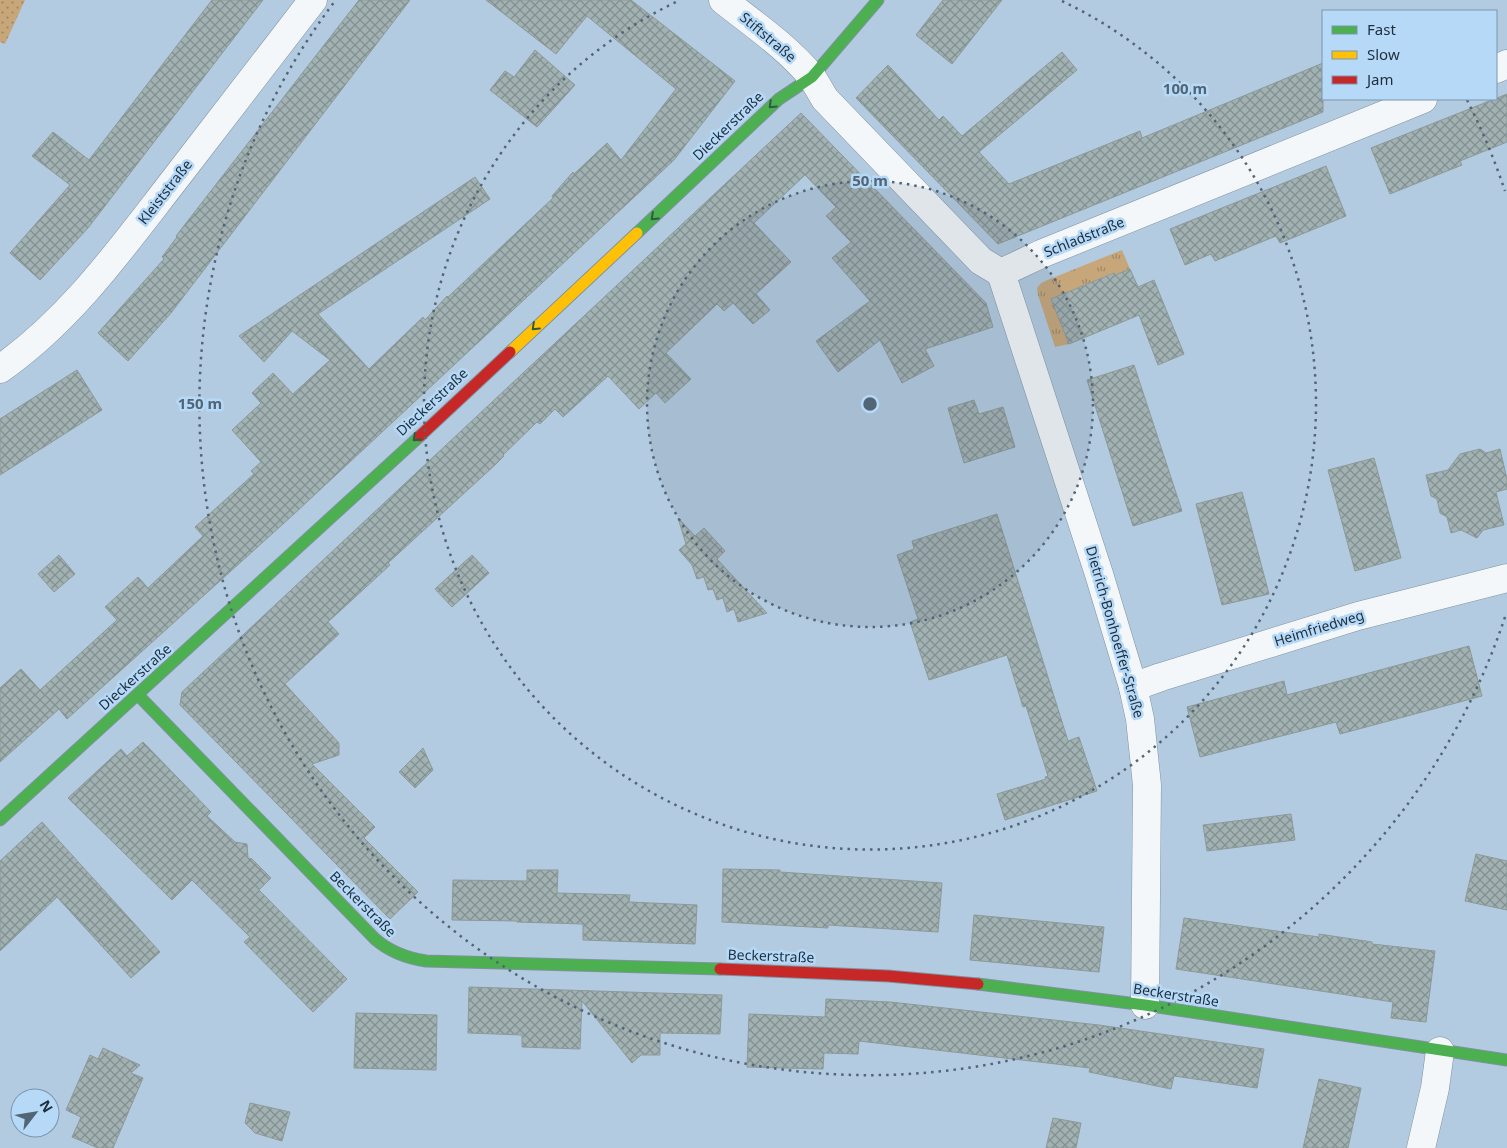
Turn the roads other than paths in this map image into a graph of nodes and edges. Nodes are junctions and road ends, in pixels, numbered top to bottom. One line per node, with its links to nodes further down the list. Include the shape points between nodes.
1 (313, 0): 7 (street, Kleiststraße, via 115,256 52,327)
2 (723, 0): 4 (street, Stiftstraße, via 774,40)
3 (878, 0): 4 (street, Dieckerstraße)
4 (812, 77): 6 (street, via 825,99 974,254); 10 (street, Dieckerstraße, one-way to 10, via 779,99)
5 (1421, 100): 6 (street, Schladstraße, via 1041,254)
6 (1002, 273): 9 (street, Dietrich-Bonhoeffer-Straße)
7 (0, 369)
8 (1507, 578): 9 (street, Heimfriedweg, via 1358,616)
9 (1133, 688): 12 (street, Dietrich-Bonhoeffer-Straße, via 1147,785)
10 (138, 695): 11 (street, Dieckerstraße); 12 (street, Beckerstraße, via 375,939 402,957 426,961 888,976 965,982)
11 (0, 820)
12 (1145, 1005): 13 (street, Beckerstraße)
13 (1440, 1051): 14 (street, Beckerstraße); 15 (street)
14 (1507, 1060)
15 (1422, 1148)

